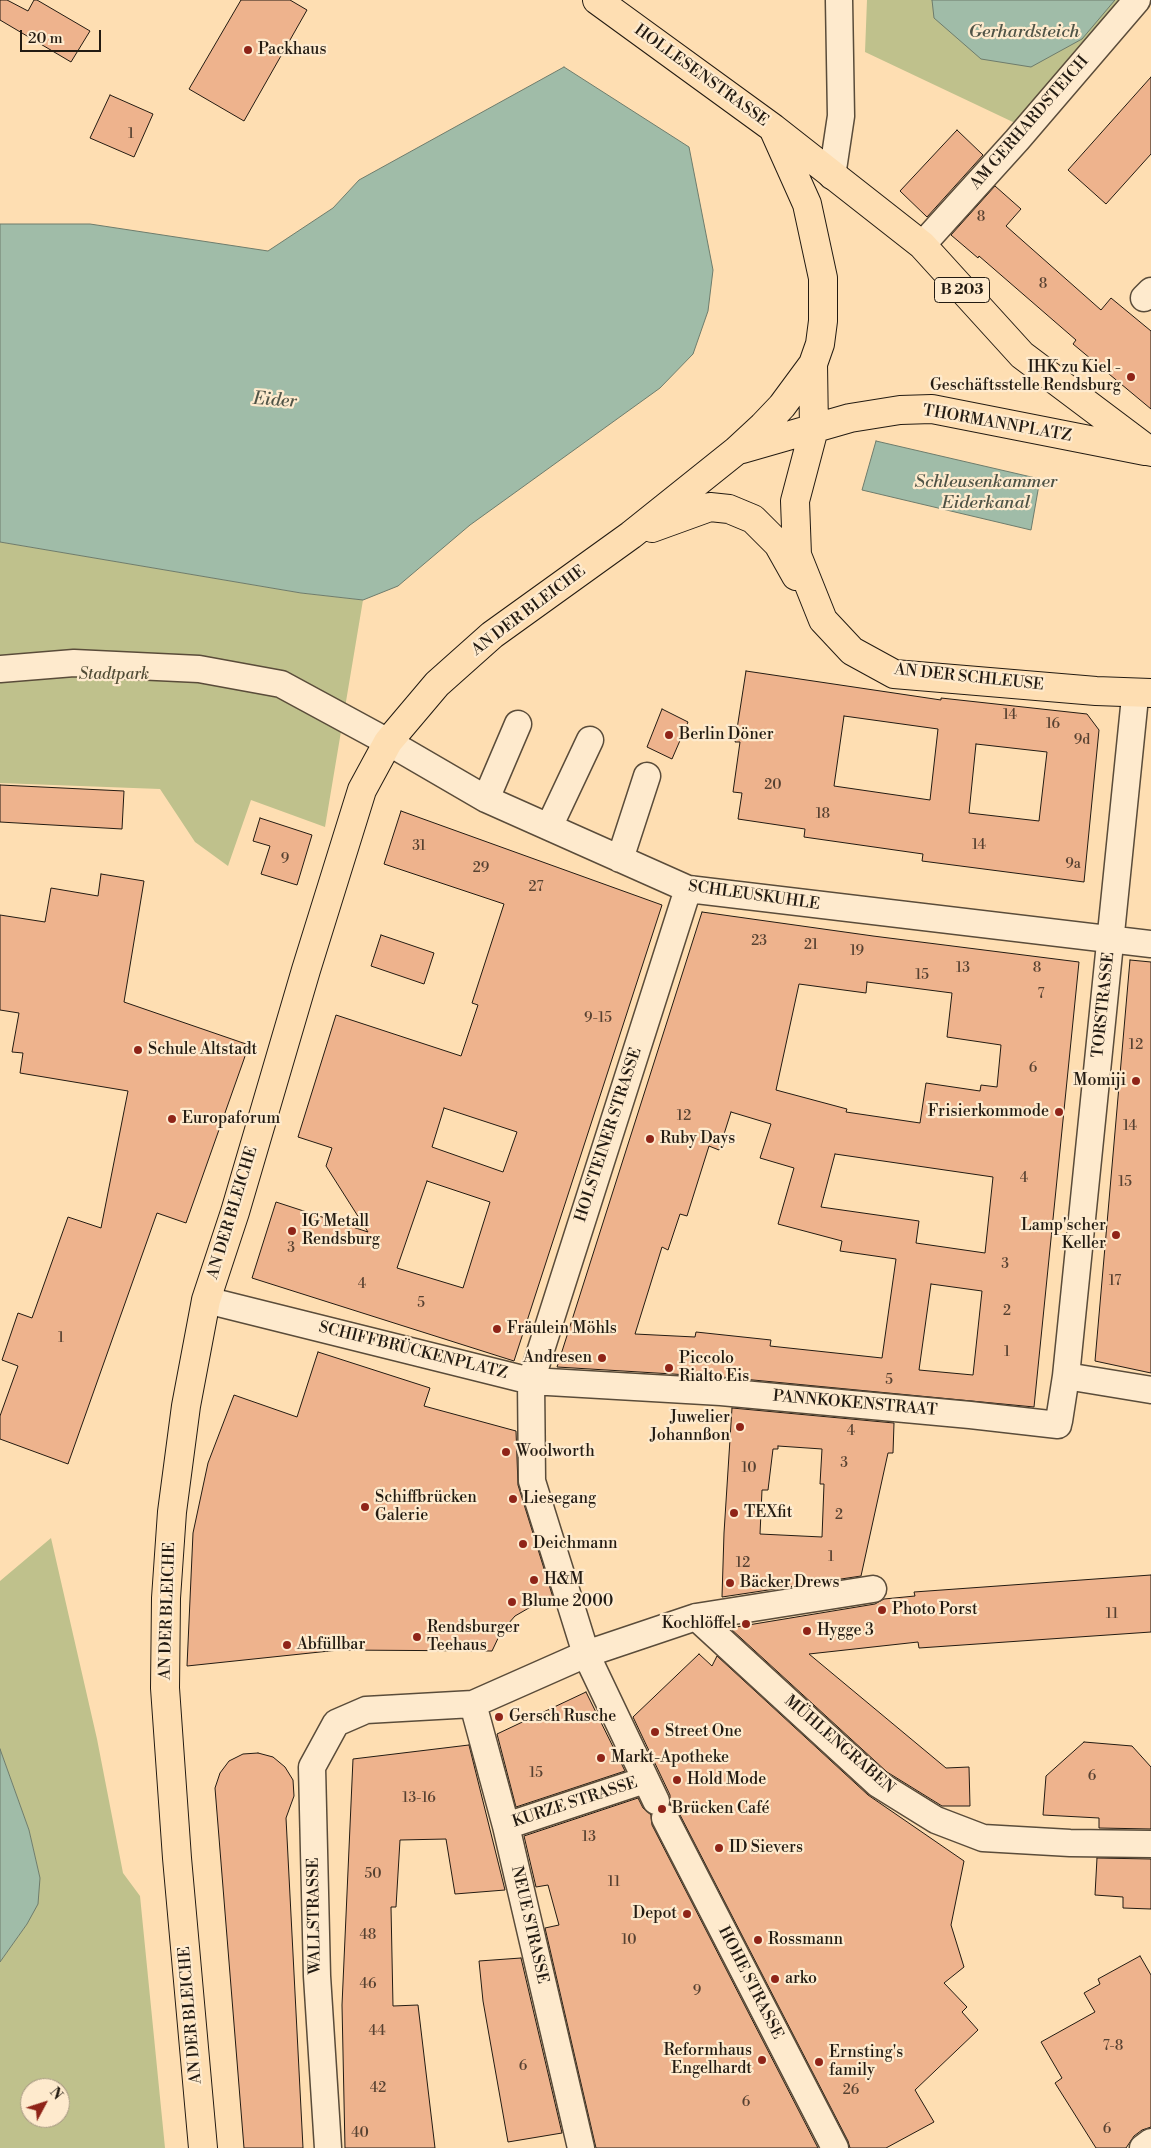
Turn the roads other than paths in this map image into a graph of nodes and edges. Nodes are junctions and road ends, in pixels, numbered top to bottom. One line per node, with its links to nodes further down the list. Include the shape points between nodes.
1 (597, 0): 4 (main road, HOLLESENSTRASSE / B 203)
2 (839, 0): 5 (street, via 842,116)
3 (1137, 0): 6 (street, AM GERHARDSTEICH)
4 (773, 128): 5 (main road, B 203); 7 (main road, HOLLESENSTRASSE / B 203, via 807,204 823,278 823,321)
5 (832, 176): 6 (main road, B 203)
6 (922, 245): 10 (main road, B 203, via 1022,356)
7 (813, 364): 8 (main road, HOLLESENSTRASSE / B 203); 9 (main road, via 782,406)
8 (814, 429): 9 (main road, AN DER BLEICHE); 10 (main road, THORMANNPLATZ, via 850,418 932,409); 12 (main road, AN DER SCHLEUSE / B 203, via 795,501 797,555)
9 (736, 451): 11 (main road, AN DER BLEICHE)
10 (1151, 452)
11 (631, 535): 12 (main road, via 710,507 730,508 752,519 778,544); 17 (main road, AN DER BLEICHE, via 492,635 437,684)
12 (823, 620): 14 (main road, AN DER SCHLEUSE / B 203, via 852,650 894,674)
13 (0, 670): 17 (street, SCHLEUSKUHLE, via 74,663 199,668 281,684)
14 (1142, 694): 23 (street, TORSTRASSE, via 1134,707)
15 (518, 724): 19 (street)
16 (590, 740): 20 (street)
17 (388, 742): 19 (street, SCHLEUSKUHLE); 25 (main road, AN DER BLEICHE, via 362,790)
18 (647, 776): 21 (street)
19 (486, 799): 20 (street, SCHLEUSKUHLE)
20 (549, 827): 21 (street, SCHLEUSKUHLE)
21 (620, 859): 22 (street, SCHLEUSKUHLE)
22 (688, 889): 23 (street, SCHLEUSKUHLE); 27 (street, HOLSTEINER STRASSE)
23 (1111, 940): 24 (street, SCHLEUSKUHLE); 26 (street, TORSTRASSE)
24 (1151, 944)
25 (206, 1300): 27 (street, SCHIFFBRÜCKENPLATZ); 37 (main road, AN DER BLEICHE, via 186,1406 172,1512 164,1640 177,1858)
26 (1066, 1376): 27 (street, PANNKOKENSTRAAT, via 1059,1423 721,1392); 28 (street)
27 (531, 1381): 31 (street, via 532,1481)
28 (1151, 1390)
29 (873, 1589): 30 (street)
30 (696, 1617): 31 (street); 35 (street, MÜHLENGRABEN, via 878,1784 936,1820 983,1838 1070,1844)
31 (586, 1654): 32 (street); 33 (street, HOHE STRASSE)
32 (473, 1704): 34 (street, NEUE STRASSE); 38 (street, WALLSTRASSE, via 366,1710 336,1723 312,1767 316,1976)
33 (656, 1799): 34 (street, KURZE STRASSE); 40 (street, HOHE STRASSE)
34 (506, 1826): 39 (street, NEUE STRASSE)
35 (1151, 1844)
36 (1151, 2142): 41 (street)
37 (203, 2148)
38 (328, 2148)
39 (581, 2148)
40 (835, 2148)
41 (1143, 2148)

